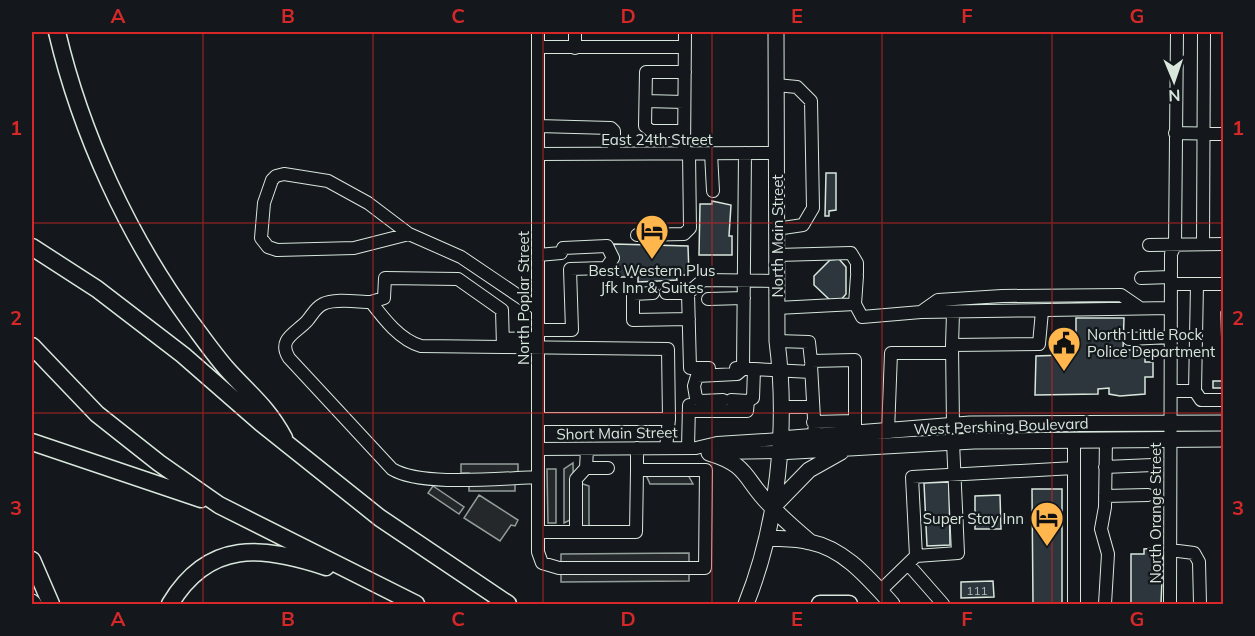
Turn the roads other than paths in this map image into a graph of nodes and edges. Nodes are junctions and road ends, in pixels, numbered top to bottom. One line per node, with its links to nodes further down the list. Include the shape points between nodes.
1 (57, 32): 87 (highway, via 93,145 136,235 189,319 226,368 272,414)
2 (538, 32): 8 (street, North Poplar Street)
3 (575, 32): 10 (street)
4 (685, 32): 9 (street)
5 (776, 32): 12 (main road, North Main Street)
6 (1178, 32): 17 (street, North Orange Street)
7 (1204, 32): 18 (street)
8 (538, 47): 10 (street); 15 (street, North Poplar Street)
9 (685, 47): 10 (street); 11 (street)
10 (575, 48)
11 (684, 72): 13 (street, via 646,72); 14 (street)
12 (776, 85): 23 (main road, North Main Street); 27 (street, via 797,87 812,101 813,197 810,216 803,225)
13 (646, 101): 14 (street); 16 (street, via 647,130)
14 (684, 102): 16 (street)
15 (538, 126): 24 (street, North Poplar Street); 25 (street, via 611,128)
16 (684, 131): 20 (street)
17 (1175, 133): 18 (street); 33 (street, North Orange Street)
18 (1204, 134): 19 (street); 30 (street)
19 (1224, 134)
20 (687, 153): 21 (street, East 24th Street); 25 (street, East 24th Street); 29 (street, via 690,228 684,234)
21 (711, 153): 22 (street, East 24th Street); 26 (street)
22 (745, 153): 23 (street, East 24th Street); 38 (street)
23 (776, 153): 27 (main road, North Main Street)
24 (538, 154): 25 (street, East 24th Street); 35 (street, North Poplar Street)
25 (614, 154)
26 (713, 191)
27 (776, 229): 36 (main road, North Main Street)
28 (409, 234): 28 (street, via 354,248 277,250 261,238 264,203 276,176 328,181 368,203); 51 (street, via 461,257)
29 (637, 235)
30 (1203, 244): 31 (street); 33 (street)
31 (1224, 244)
32 (1149, 245): 33 (street)
33 (1175, 245): 40 (street, North Orange Street)
34 (32, 247): 87 (highway, via 127,312)
35 (538, 255): 51 (street, North Poplar Street); 57 (street, via 561,253 563,248 607,246 613,258 606,268 570,269 572,330)
36 (777, 255): 39 (main road, North Main Street); 47 (street, via 851,253 857,263)
37 (1141, 278): 40 (street)
38 (744, 281): 39 (street); 43 (street, via 703,280); 44 (street)
39 (777, 281): 48 (main road, North Main Street)
40 (1171, 281): 41 (street); 50 (street, North Orange Street)
41 (1197, 284): 42 (street); 68 (street)
42 (1224, 284)
43 (688, 293): 55 (street); 55 (street, via 633,294 633,320)
44 (744, 298): 45 (street); 65 (street)
45 (708, 299)
46 (371, 302): 60 (street, via 387,323 413,343); 60 (street, via 384,298 385,278 458,279 502,310); 103 (street, via 325,303 287,338 285,346 289,358 393,469 430,479)
47 (855, 304): 48 (street); 53 (street, via 862,317)
48 (777, 308): 59 (main road, North Main Street)
49 (1140, 308): 50 (street); 52 (street); 53 (street, via 1121,295 1002,296 938,300)
50 (1171, 308): 56 (street, North Orange Street)
51 (538, 309): 57 (street, North Poplar Street)
52 (1042, 311): 54 (street); 62 (street, via 1039,344)
53 (921, 312): 54 (street)
54 (953, 313): 62 (street)
55 (689, 319): 64 (street)
56 (1171, 338): 58 (street); 67 (street, North Orange Street)
57 (538, 339): 60 (street); 74 (street, North Poplar Street); 75 (street, via 669,349)
58 (1129, 339)
59 (777, 341): 63 (street, via 809,342); 66 (main road, North Main Street)
60 (503, 343)
61 (32, 346): 106 (highway, via 97,414)
62 (952, 349): 78 (street); 80 (street, via 891,353)
63 (811, 367): 66 (street); 72 (street); 81 (street, via 855,360)
64 (690, 368): 65 (street); 73 (street)
65 (749, 369): 66 (street); 70 (street, via 753,398); 70 (street, via 737,374 697,376 694,386 696,398 701,401)
66 (781, 372): 71 (main road, North Main Street)
67 (1171, 391): 68 (street); 76 (street, North Orange Street)
68 (1195, 391): 69 (street, via 1202,400)
69 (1224, 400)
70 (748, 401): 73 (street, via 747,411)
71 (781, 407): 72 (street); 91 (main road, North Main Street)
72 (813, 407): 79 (street)
73 (689, 411): 94 (street)
74 (538, 419): 75 (street); 92 (street, North Poplar Street)
75 (669, 419): 90 (street)
76 (1170, 422): 77 (main road, West Pershing Boulevard); 78 (main road, West Pershing Boulevard); 85 (street, North Orange Street)
77 (1224, 423)
78 (953, 425): 80 (main road, West Pershing Boulevard)
79 (814, 429): 81 (main road, West Pershing Boulevard); 91 (main road, West Pershing Boulevard)
80 (888, 432): 81 (main road, West Pershing Boulevard)
81 (854, 435): 88 (main road, West Pershing Boulevard); 91 (main road, West Pershing Boulevard); 107 (main road, via 809,470)
82 (1074, 439): 83 (main road, West Pershing Boulevard); 88 (main road, West Pershing Boulevard); 99 (street)
83 (1106, 439): 85 (main road, West Pershing Boulevard); 96 (street)
84 (1224, 439): 85 (main road, West Pershing Boulevard)
85 (1169, 440): 112 (street, North Orange Street)
86 (32, 442): 106 (highway)
87 (286, 442): 120 (highway, via 380,518)
88 (953, 442): 102 (street)
89 (637, 448): 90 (street, Short Main Street); 93 (street, Short Main Street); 100 (street)
90 (666, 448): 94 (street, Short Main Street)
91 (781, 448): 94 (street, Short Main Street); 107 (main road, North Main Street)
92 (538, 449): 93 (street, Short Main Street); 103 (street, North Poplar Street)
93 (586, 449): 97 (street)
94 (697, 449): 101 (street); 107 (main road, via 729,459 741,468)
95 (1153, 465): 96 (street)
96 (1106, 467): 105 (street)
97 (586, 468): 98 (street); 109 (street, via 576,479)
98 (608, 468)
99 (1074, 468): 102 (street); 126 (street)
100 (637, 470): 101 (street); 109 (street, via 636,532)
101 (706, 470): 108 (street, North Poplar Street, via 705,568 559,568 542,563)
102 (955, 475): 114 (street, via 958,553); 114 (street, via 912,477)
103 (538, 477): 108 (street, North Poplar Street)
104 (1148, 495): 105 (street)
105 (1106, 496): 127 (street, via 1101,530 1108,554)
106 (219, 505): 115 (highway)
107 (772, 508): 110 (main road, North Main Street); 111 (main road)
108 (538, 532): 109 (street)
109 (576, 532)
110 (767, 538): 111 (main road); 121 (main road, North Main Street)
111 (809, 541): 116 (main road, via 850,561)
112 (1170, 550): 128 (street, North Orange Street); 129 (street, via 1194,552 1199,562)
113 (32, 560): 117 (highway)
114 (912, 560): 116 (street); 125 (street)
115 (365, 579): 118 (highway, via 289,556 237,552 199,570); 119 (highway)
116 (880, 591): 124 (main road)
117 (51, 604)
118 (170, 604)
119 (416, 604)
120 (508, 604)
121 (747, 604)
122 (820, 604): 123 (highway)
123 (849, 604)
124 (892, 604)
125 (943, 604)
126 (1074, 604)
127 (1105, 604)
128 (1170, 604)
129 (1200, 604)

